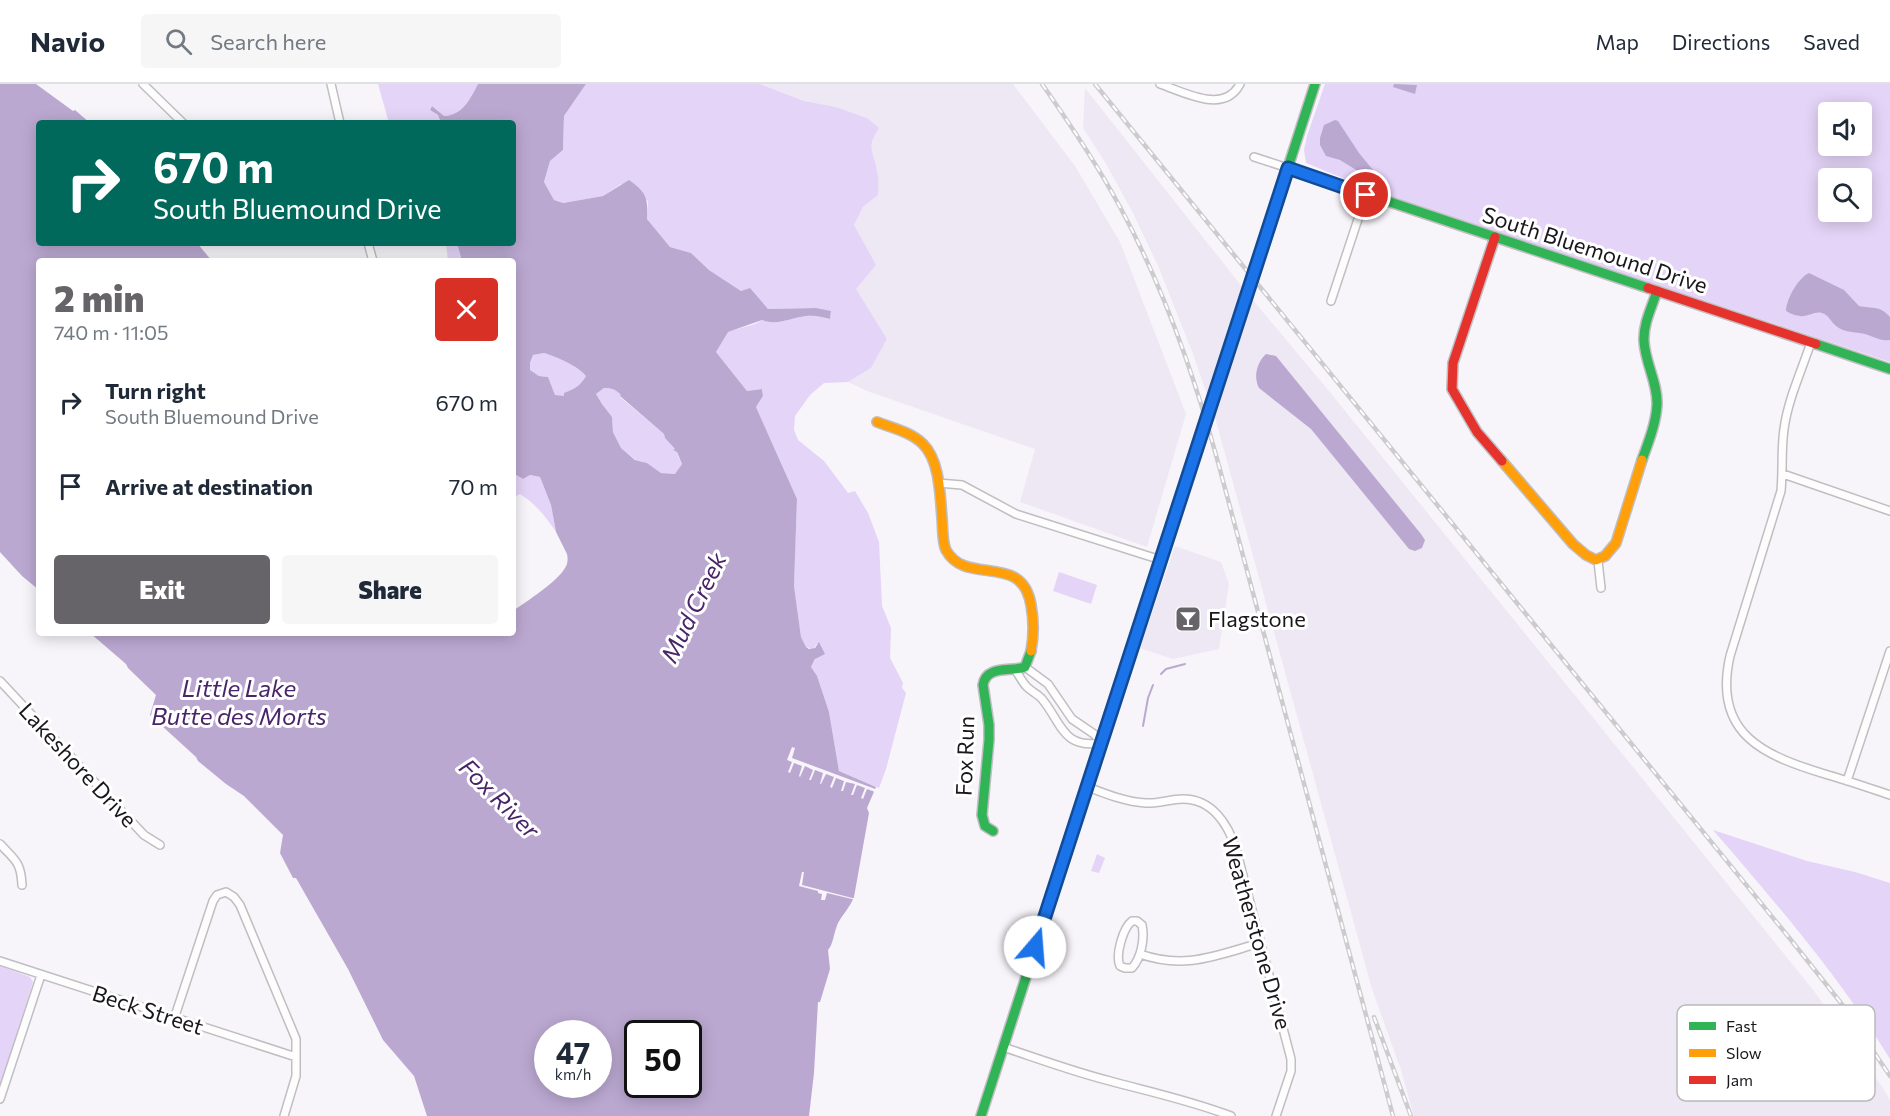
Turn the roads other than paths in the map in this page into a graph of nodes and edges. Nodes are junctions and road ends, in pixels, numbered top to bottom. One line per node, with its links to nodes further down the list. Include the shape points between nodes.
1 (143, 84): 6 (street)
2 (331, 84): 7 (street)
3 (1160, 84): 4 (street, via 1214,101 1228,97)
4 (1240, 84)
5 (1315, 84): 9 (main road)
6 (180, 120)
7 (339, 120)
8 (1254, 157): 9 (street)
9 (1288, 168): 10 (main road, South Bluemound Drive); 20 (main road)
10 (1366, 195): 11 (main road, South Bluemound Drive); 13 (street)
11 (1495, 237): 12 (main road, South Bluemound Drive); 21 (main road, via 1453,363 1452,389 1477,432 1573,544)
12 (1657, 291): 14 (main road, South Bluemound Drive); 21 (main road, via 1644,339 1656,384 1656,416 1616,543)
13 (1331, 301)
14 (1811, 342): 15 (main road, South Bluemound Drive); 17 (street, via 1786,416)
15 (1890, 369)
16 (877, 422): 18 (main road, via 914,438 927,449)
17 (1783, 474): 19 (street); 27 (street, via 1778,505 1730,656 1727,697 1736,722 1754,744 1788,762)
18 (938, 483): 20 (street, via 962,485 1016,514); 24 (main road, via 945,548 950,558 964,566 1011,574 1028,590 1034,638)
19 (1890, 511)
20 (1161, 560): 26 (main road)
21 (1598, 561): 22 (street)
22 (1601, 588)
23 (1890, 651): 27 (street)
24 (1020, 669): 26 (street, via 1048,684 1072,719); 26 (street, via 1028,689 1044,701 1068,737 1090,745); 30 (main road, Fox Run, via 992,672 984,679 989,733 982,815 985,826)
25 (0, 681): 32 (street, Lakeshore Drive, via 144,835)
26 (1102, 743): 28 (main road)
27 (1847, 781): 29 (street)
28 (1088, 787): 34 (street, Weatherstone Drive, via 1145,803 1189,800 1216,813 1231,832); 39 (main road)
29 (1890, 795)
30 (993, 831)
31 (0, 844): 33 (street, via 18,863)
32 (160, 845)
33 (22, 885)
34 (1260, 943): 35 (street, via 1191,961 1164,961); 45 (street, Weatherstone Drive, via 1291,1059 1291,1071)
35 (1140, 954): 35 (street, via 1143,928 1132,921 1127,926 1118,963 1132,968)
36 (0, 962): 37 (street, Beck Street)
37 (41, 975): 38 (street, Beck Street); 41 (street)
38 (174, 1019): 40 (street, Beck Street); 40 (street, via 213,901 222,892 231,894 240,905 296,1038)
39 (1003, 1047): 43 (main road); 44 (street)
40 (296, 1057): 42 (street, via 296,1076)
41 (0, 1099)
42 (284, 1116)
43 (981, 1116)
44 (1231, 1116)
45 (1276, 1116)

